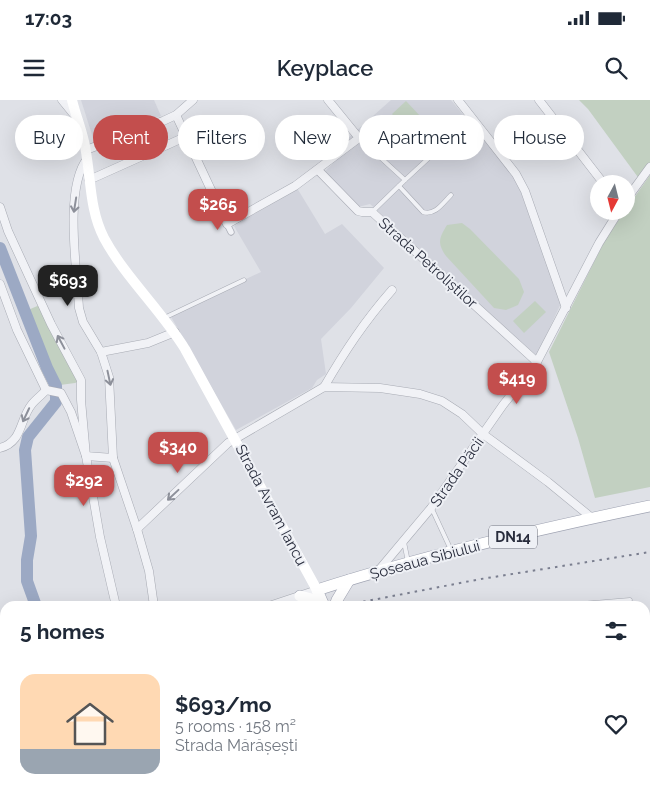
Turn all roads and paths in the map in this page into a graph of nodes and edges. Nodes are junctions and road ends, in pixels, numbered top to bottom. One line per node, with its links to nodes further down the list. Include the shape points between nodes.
1 (62, 100): 7 (street)
2 (72, 100): 8 (main road, Strada Avram Iancu)
3 (193, 100): 9 (street)
4 (328, 100): 11 (street)
5 (458, 100): 34 (street, via 516,174 525,191)
6 (539, 100): 20 (street)
7 (74, 115)
8 (76, 115)
9 (176, 115): 10 (street); 14 (street)
10 (178, 120)
11 (359, 138): 19 (street)
12 (178, 140): 21 (street)
13 (83, 142): 14 (main road, Strada Avram Iancu)
14 (86, 154): 21 (main road, Strada Avram Iancu); 37 (street, one-way to 37, via 80,167 73,218 79,308 83,322)
15 (196, 160): 29 (street)
16 (383, 160): 22 (lane)
17 (427, 160): 22 (lane)
18 (650, 167): 24 (street)
19 (318, 170): 27 (street, Strada Petroliștilor, via 358,211); 29 (street)
20 (597, 175)
21 (89, 180): 35 (main road, Strada Avram Iancu, via 103,237)
22 (405, 180): 23 (lane)
23 (399, 186): 25 (lane, via 423,212 428,213 435,211); 27 (lane)
24 (635, 188)
25 (451, 195)
26 (0, 207): 44 (street, one-way to 26, via 81,380 51,324)
27 (372, 212): 38 (street, Strada Petroliștilor)
28 (614, 220): 34 (street, Strada Păcii)
29 (227, 224): 30 (street)
30 (231, 232)
31 (244, 280): 35 (lane)
32 (0, 284): 40 (street, via 17,330)
33 (392, 290): 39 (street, via 347,347)
34 (566, 308): 38 (street, Strada Păcii)
35 (164, 318): 36 (main road, Strada Avram Iancu)
36 (175, 332): 37 (street, via 139,345); 42 (main road, Strada Avram Iancu)
37 (101, 352): 45 (street, one-way to 45, via 110,377)
38 (537, 362): 41 (street, Strada Păcii)
39 (324, 387): 41 (street, via 380,388 431,397 457,410); 42 (street)
40 (48, 391): 43 (street, one-way to 43, via 31,404 12,443); 44 (street, via 61,393)
41 (483, 434): 47 (street, Strada Păcii); 48 (street)
42 (235, 438): 49 (street, one-way to 49); 55 (main road, Strada Avram Iancu)
43 (0, 448)
44 (86, 456): 45 (street); 58 (street)
45 (113, 458): 49 (street)
46 (650, 506): 48 (main road, Șoseaua Sibiului / DN14)
47 (431, 508): 50 (street, Strada Păcii); 51 (lane)
48 (592, 518): 51 (main road, Șoseaua Sibiului / DN14)
49 (137, 529): 59 (street)
50 (404, 542): 52 (lane); 53 (street, Strada Păcii)
51 (452, 552): 52 (main road, Șoseaua Sibiului / DN14)
52 (408, 564): 53 (main road, Șoseaua Sibiului / DN14)
53 (377, 572): 54 (main road, Șoseaua Sibiului / DN14)
54 (349, 580): 55 (main road, Șoseaua Sibiului / DN14); 63 (main road)
55 (317, 590): 56 (street); 62 (main road)
56 (300, 596): 60 (street); 61 (main road)
57 (630, 600): 64 (lane)
58 (115, 601)
59 (153, 601)
60 (284, 601)
61 (317, 601)
62 (322, 601)
63 (337, 601)
64 (618, 601)

